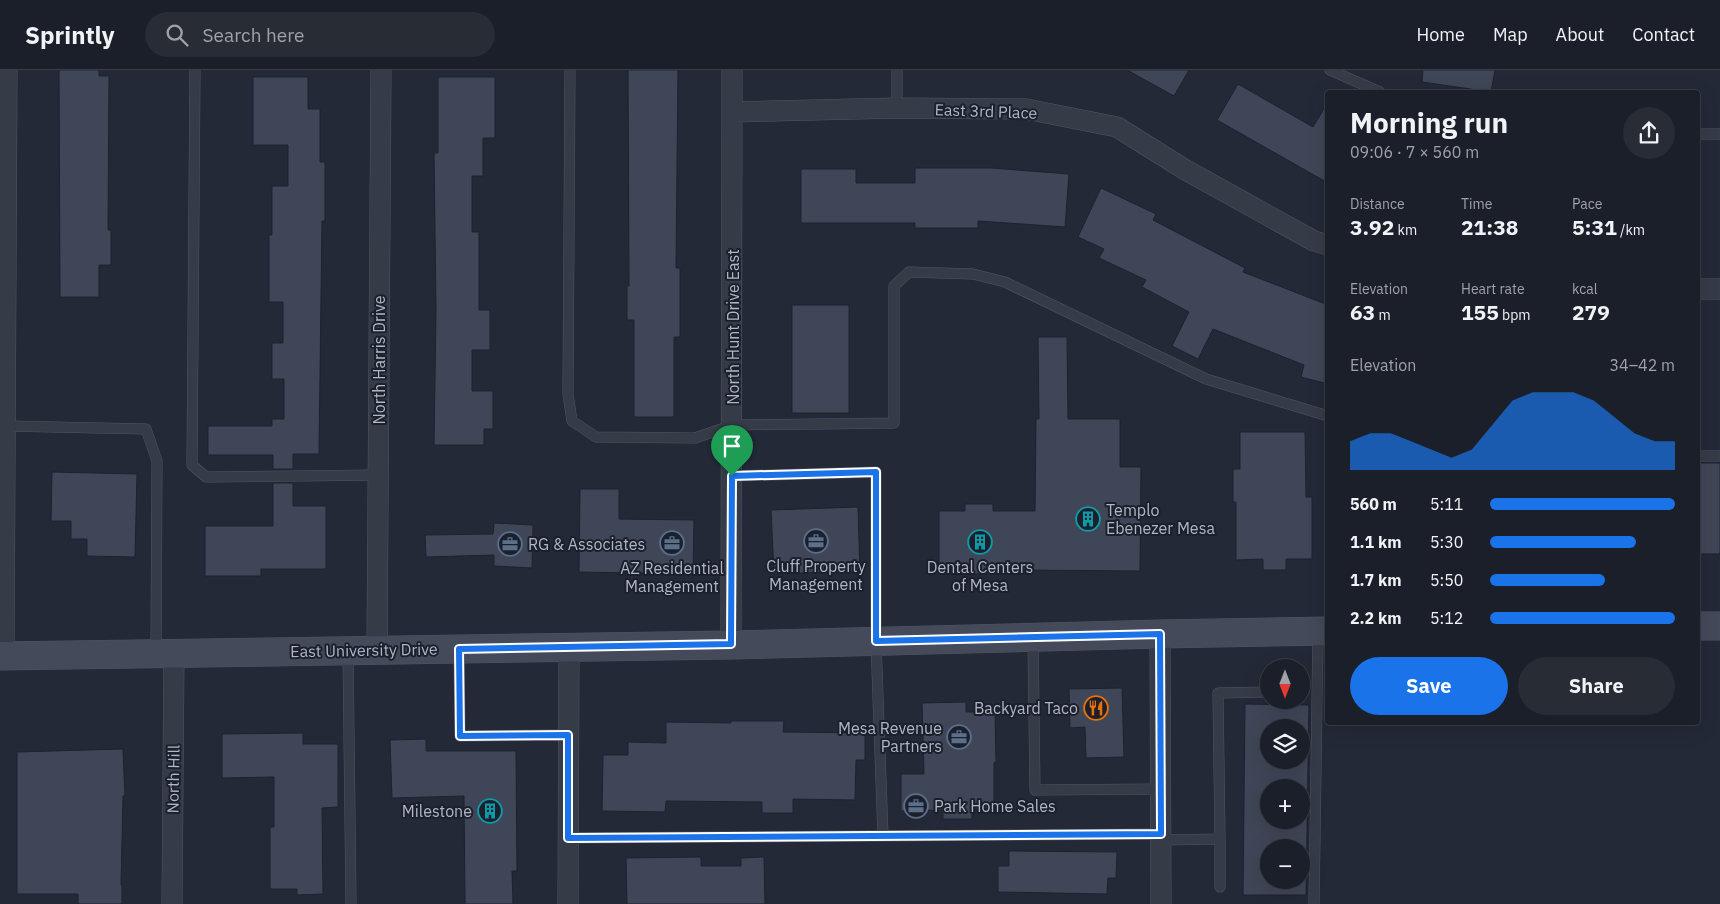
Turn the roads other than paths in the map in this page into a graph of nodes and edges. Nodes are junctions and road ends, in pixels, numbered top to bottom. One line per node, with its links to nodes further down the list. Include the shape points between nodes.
1 (6, 70): 18 (street)
2 (195, 70): 22 (lane, via 192,465 206,477)
3 (380, 70): 22 (street, North Harris Drive)
4 (570, 70): 17 (lane, via 568,394 572,421 596,437 695,438)
5 (732, 70): 10 (street, North Hunt Drive East)
6 (897, 70): 9 (lane)
7 (1330, 70): 8 (lane)
8 (1375, 90)
9 (897, 108): 10 (street, East 3rd Place); 13 (street, East 3rd Place, via 1026,109 1117,127 1184,170)
10 (732, 112): 17 (street, North Hunt Drive East)
11 (1700, 134): 12 (lane)
12 (1720, 134)
13 (1325, 245)
14 (1700, 289): 15 (street)
15 (1720, 289)
16 (1325, 415): 17 (lane, via 1206,379 1005,282 973,274 909,272 894,286 894,423)
17 (733, 425): 23 (street, North Hunt Drive East)
18 (5, 426): 21 (street); 35 (lane, via 146,429 157,461)
19 (1700, 456): 20 (lane)
20 (1720, 456)
21 (2, 458): 36 (street)
22 (378, 476): 34 (street, North Harris Drive)
23 (732, 476): 29 (lane, via 876,472); 30 (street, North Hunt Drive East)
24 (1700, 626): 25 (main road)
25 (1720, 626)
26 (1323, 631): 27 (main road, East University Drive); 49 (lane)
27 (1160, 634): 28 (main road, East University Drive); 39 (street)
28 (1033, 637): 29 (main road, East University Drive); 39 (lane, via 1035,790)
29 (876, 641): 30 (main road, East University Drive); 40 (lane)
30 (731, 644): 31 (main road, East University Drive)
31 (569, 647): 32 (main road, East University Drive); 38 (street)
32 (459, 649): 34 (main road, East University Drive); 38 (lane, via 460,736)
33 (348, 650): 34 (main road, East University Drive); 35 (main road, East University Drive); 46 (lane)
34 (377, 650)
35 (165, 654): 36 (main road, East University Drive); 45 (street, North Hill)
36 (2, 656)
37 (1260, 692): 43 (lane, via 1218,693)
38 (568, 735): 42 (street)
39 (1161, 789): 41 (street)
40 (883, 836): 41 (lane); 42 (lane)
41 (1161, 837): 43 (lane); 48 (street)
42 (568, 838): 47 (street)
43 (1220, 839): 44 (lane)
44 (1220, 887)
45 (172, 904)
46 (351, 904)
47 (568, 904)
48 (1161, 904)
49 (1314, 904)

